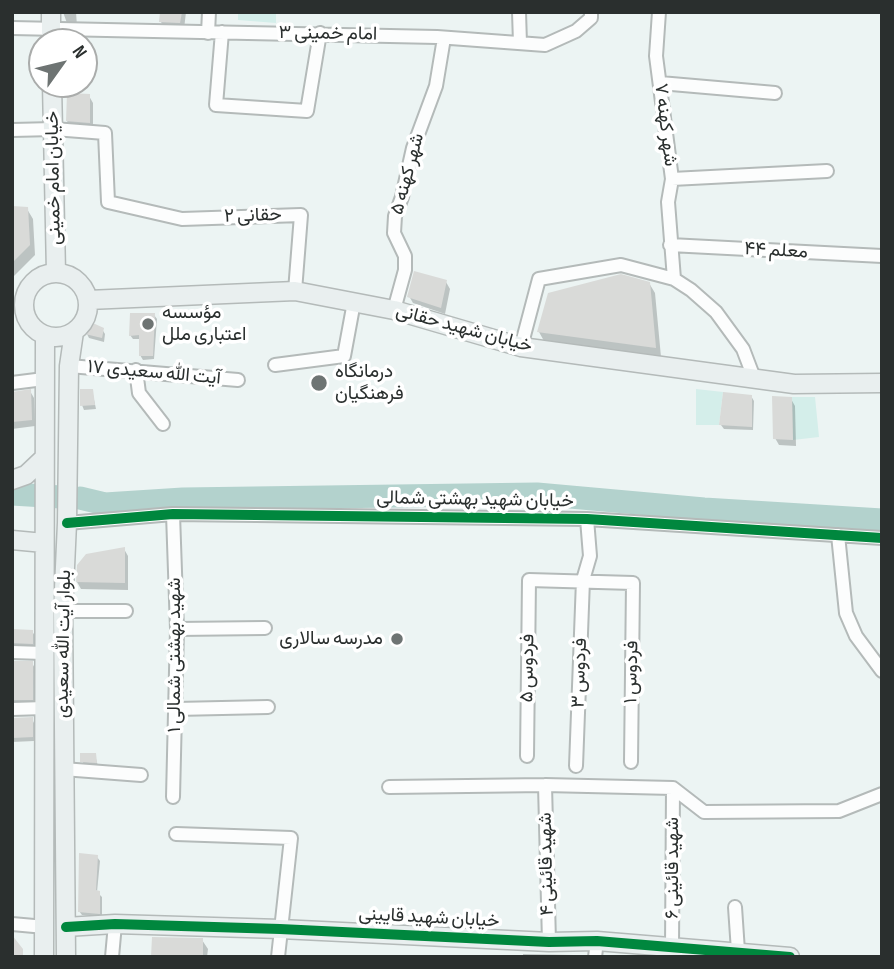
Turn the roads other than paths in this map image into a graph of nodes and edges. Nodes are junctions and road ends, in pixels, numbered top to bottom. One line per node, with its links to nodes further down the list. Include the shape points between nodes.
1 (209, 12): 8 (street)
2 (519, 12): 11 (street)
3 (591, 12): 11 (street, امام خمینی ۳, via 591,18 576,31 545,45)
4 (659, 12): 12 (street, شهر کهنه ۷, via 656,56)
5 (51, 27): 6 (street, امام خمینی ۳); 8 (street, امام خمینی ۳)
6 (12, 28)
7 (222, 32): 8 (street, امام خمینی ۳); 9 (street, امام خمینی ۳); 9 (street, via 216,105 307,111)
8 (208, 33)
9 (320, 33): 10 (street, امام خمینی ۳)
10 (444, 37): 11 (street, امام خمینی ۳); 26 (street, شهر کهنه ۵, via 436,86 395,216 394,233 405,256 405,270)
11 (520, 43)
12 (660, 83): 13 (street); 18 (street, شهر کهنه ۷)
13 (775, 93)
14 (53, 98): 15 (main road, خیابان امام خمینی)
15 (54, 129): 16 (street); 21 (main road, خیابان امام خمینی); 23 (street, حقانی ۲, via 105,133 108,202 182,219 301,215)
16 (12, 130)
17 (827, 171): 18 (street)
18 (673, 179): 19 (street, شهر کهنه ۷, via 667,202)
19 (670, 245): 20 (street, معلم ۴۴); 22 (street, شهر کهنه ۷)
20 (882, 256)
21 (56, 272): 24 (main road, via 80,284); 27 (main road, via 31,285)
22 (674, 279): 30 (street, via 621,265 539,279); 34 (street, via 716,312 743,349)
23 (295, 291): 24 (main road, خیابان شهید حقانی); 25 (main road, خیابان شهید حقانی)
24 (88, 300): 28 (main road, via 85,318)
25 (354, 302): 26 (main road, خیابان شهید حقانی); 31 (street, via 344,356)
26 (394, 310): 30 (main road, خیابان شهید حقانی)
27 (18, 311): 29 (main road)
28 (74, 332): 29 (main road); 32 (main road, بلوار آیت الله سعیدی)
29 (45, 335): 35 (main road, بلوار آیت الله سعیدی)
30 (521, 347): 34 (main road, خیابان شهید حقانی)
31 (275, 365)
32 (69, 366): 33 (street, آیت الله سعیدی ۱۷); 44 (main road, بلوار آیت الله سعیدی)
33 (136, 370): 36 (street, آیت الله سعیدی ۱۷); 39 (street, via 139,393)
34 (754, 378): 38 (main road, خیابان شهید حقانی, via 794,384)
35 (44, 379): 37 (street); 40 (main road, بلوار آیت الله سعیدی)
36 (238, 380)
37 (12, 383)
38 (882, 383)
39 (163, 424)
40 (44, 458): 41 (main road, via 26,475); 48 (main road, بلوار آیت الله سعیدی)
41 (12, 480)
42 (173, 514): 43 (street, خیابان شهید بهشتی شمالی); 44 (street, خیابان شهید بهشتی شمالی); 53 (street, شهید بهشتی شمالی ۱)
43 (587, 519): 45 (street, خیابان شهید بهشتی شمالی); 49 (street, فردوس ۳, via 590,556)
44 (67, 523): 50 (main road, بلوار آیت الله سعیدی)
45 (838, 535): 46 (street, خیابان شهید بهشتی شمالی); 56 (street, via 846,613 856,636)
46 (882, 538)
47 (12, 540): 48 (main road)
48 (44, 543): 55 (main road, بلوار آیت الله سعیدی)
49 (583, 580): 61 (street, فردوس ۵, via 529,580); 62 (street, فردوس ۱, via 633,583); 63 (street, فردوس ۳)
50 (63, 611): 51 (street); 64 (main road, بلوار آیت الله سعیدی)
51 (126, 611)
52 (265, 628): 53 (street)
53 (177, 629): 60 (street, شهید بهشتی شمالی ۱)
54 (12, 652): 55 (street)
55 (43, 653): 58 (main road, بلوار آیت الله سعیدی)
56 (882, 671)
57 (268, 707): 60 (street)
58 (45, 708): 59 (street); 77 (main road, بلوار آیت الله سعیدی)
59 (12, 709)
60 (176, 709): 70 (street, شهید بهشتی شمالی ۱)
61 (527, 756)
62 (631, 761)
63 (576, 766)
64 (63, 769): 65 (street); 73 (main road, بلوار آیت الله سعیدی)
65 (141, 775)
66 (545, 785): 67 (street); 68 (street); 78 (street, شهید قائینی ۴)
67 (388, 787)
68 (673, 788): 69 (street, via 704,812 839,811); 79 (street, شهید قائینی ۶)
69 (882, 794)
70 (173, 797)
71 (176, 834): 76 (street, via 291,838)
72 (736, 907): 81 (street)
73 (65, 919): 75 (main road, خیابان شهید قایینی); 77 (main road, خیابان شهید قایینی, via 54,920); 82 (main road, بلوار آیت الله سعیدی)
74 (12, 924): 77 (street)
75 (115, 924): 76 (main road, خیابان شهید قایینی); 84 (street)
76 (280, 929): 78 (main road, خیابان شهید قایینی); 85 (street)
77 (44, 934): 82 (main road, via 60,939)
78 (549, 942): 80 (main road, خیابان شهید قایینی)
79 (672, 948): 80 (main road, خیابان شهید قایینی); 83 (main road, خیابان شهید قایینی)
80 (596, 949)
81 (738, 951): 83 (main road, خیابان شهید قایینی); 86 (main road, خیابان شهید قایینی)
82 (66, 952)
83 (708, 954)
84 (112, 957)
85 (278, 957)
86 (790, 957)

